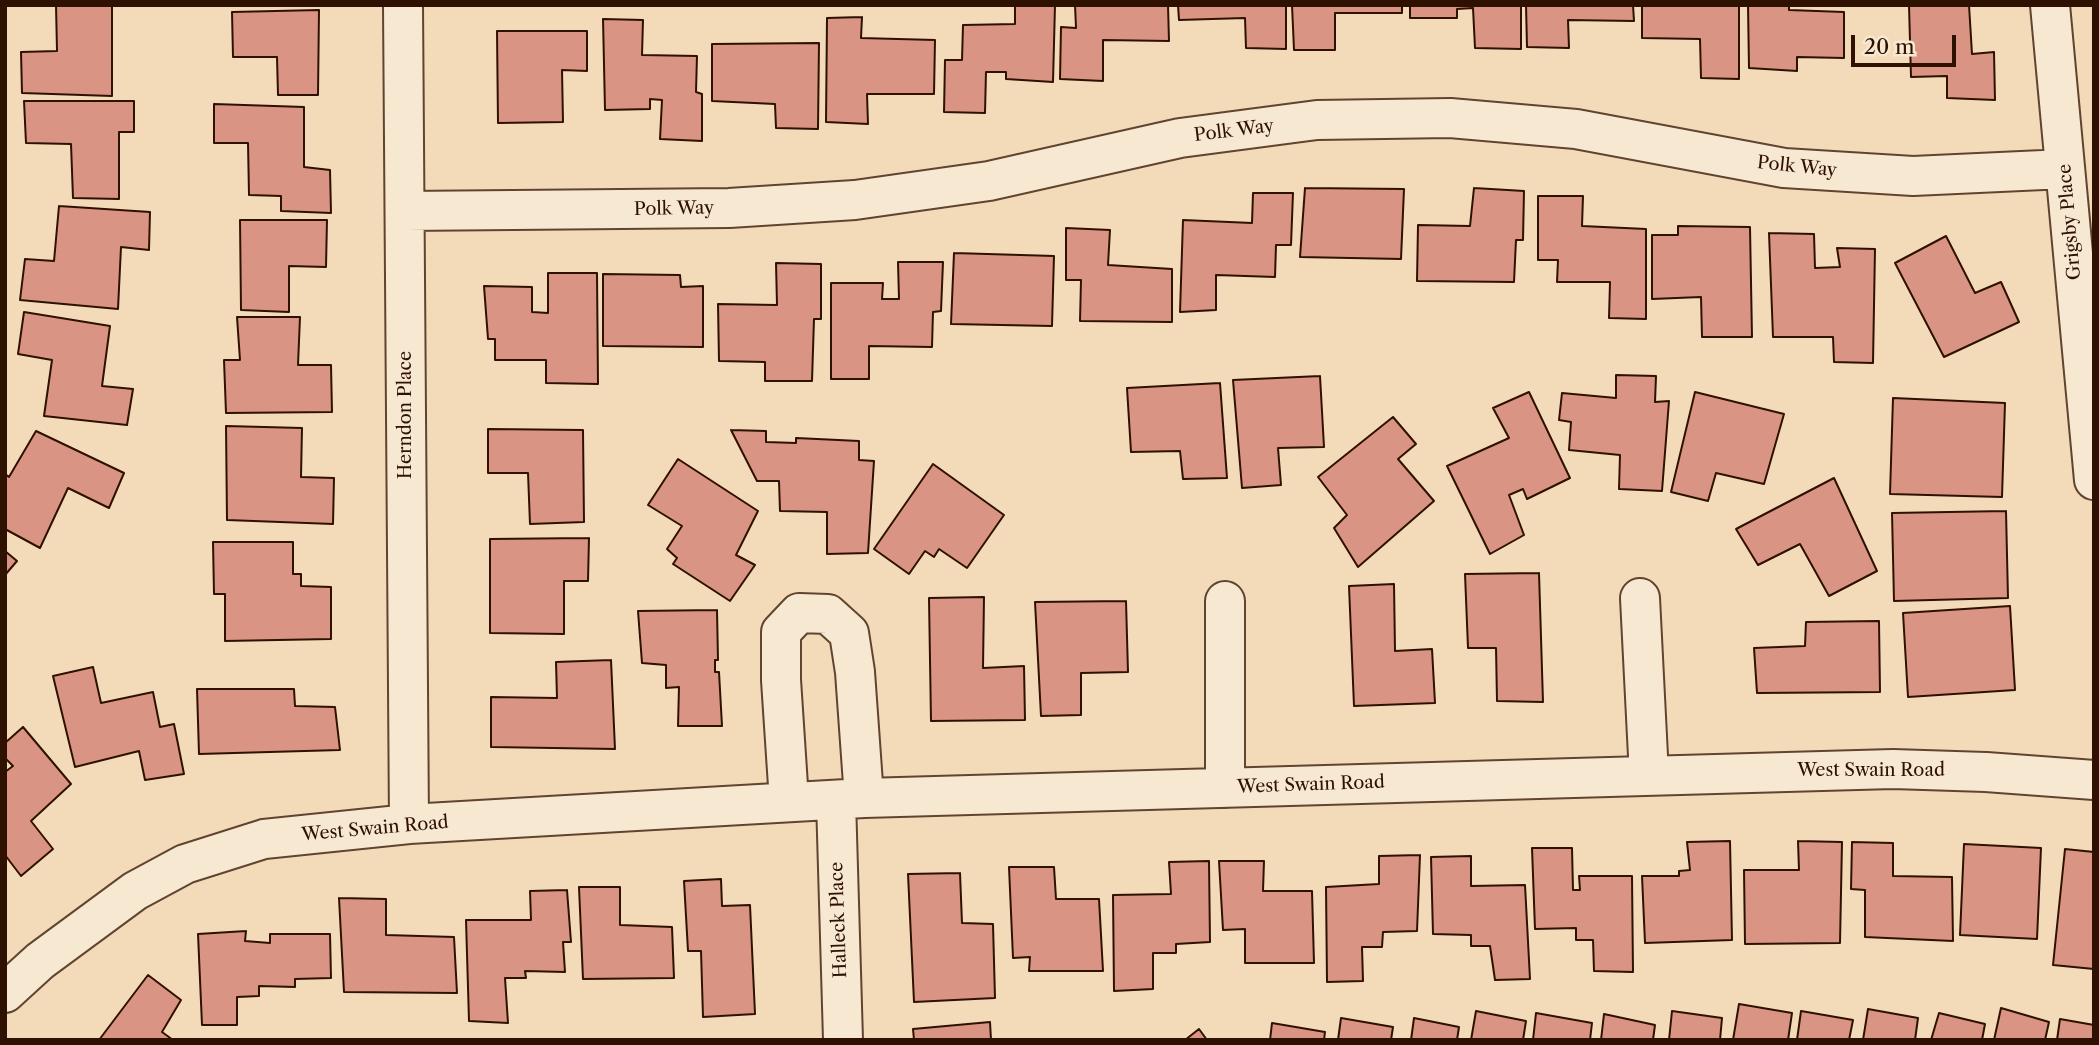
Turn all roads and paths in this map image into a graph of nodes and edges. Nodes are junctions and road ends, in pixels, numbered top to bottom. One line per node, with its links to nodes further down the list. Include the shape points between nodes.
1 (403, 5): 4 (street, Herndon Place)
2 (2050, 5): 3 (street, Grigsby Place)
3 (2065, 169): 4 (street, Polk Way, via 1913,176 1810,170 1576,129 1450,118 1317,120 1180,138 989,181 855,200 729,208); 5 (street, Grigsby Place)
4 (405, 211): 13 (street, Herndon Place)
5 (2094, 480)
6 (1640, 598): 9 (street)
7 (1225, 601): 10 (street, West Swain Road)
8 (2092, 771): 9 (street, West Swain Road, via 1894,769)
9 (1649, 776): 10 (street, West Swain Road)
10 (1225, 788): 11 (street, West Swain Road)
11 (850, 799): 12 (street, West Swain Road); 12 (street, via 855,672 849,633 828,614 799,614 781,632); 15 (street, Halleck Place)
12 (789, 802): 13 (street, West Swain Road)
13 (409, 824): 14 (street, West Swain Road, via 264,839 185,864 135,891 40,961)
14 (5, 993)
15 (843, 1040)

